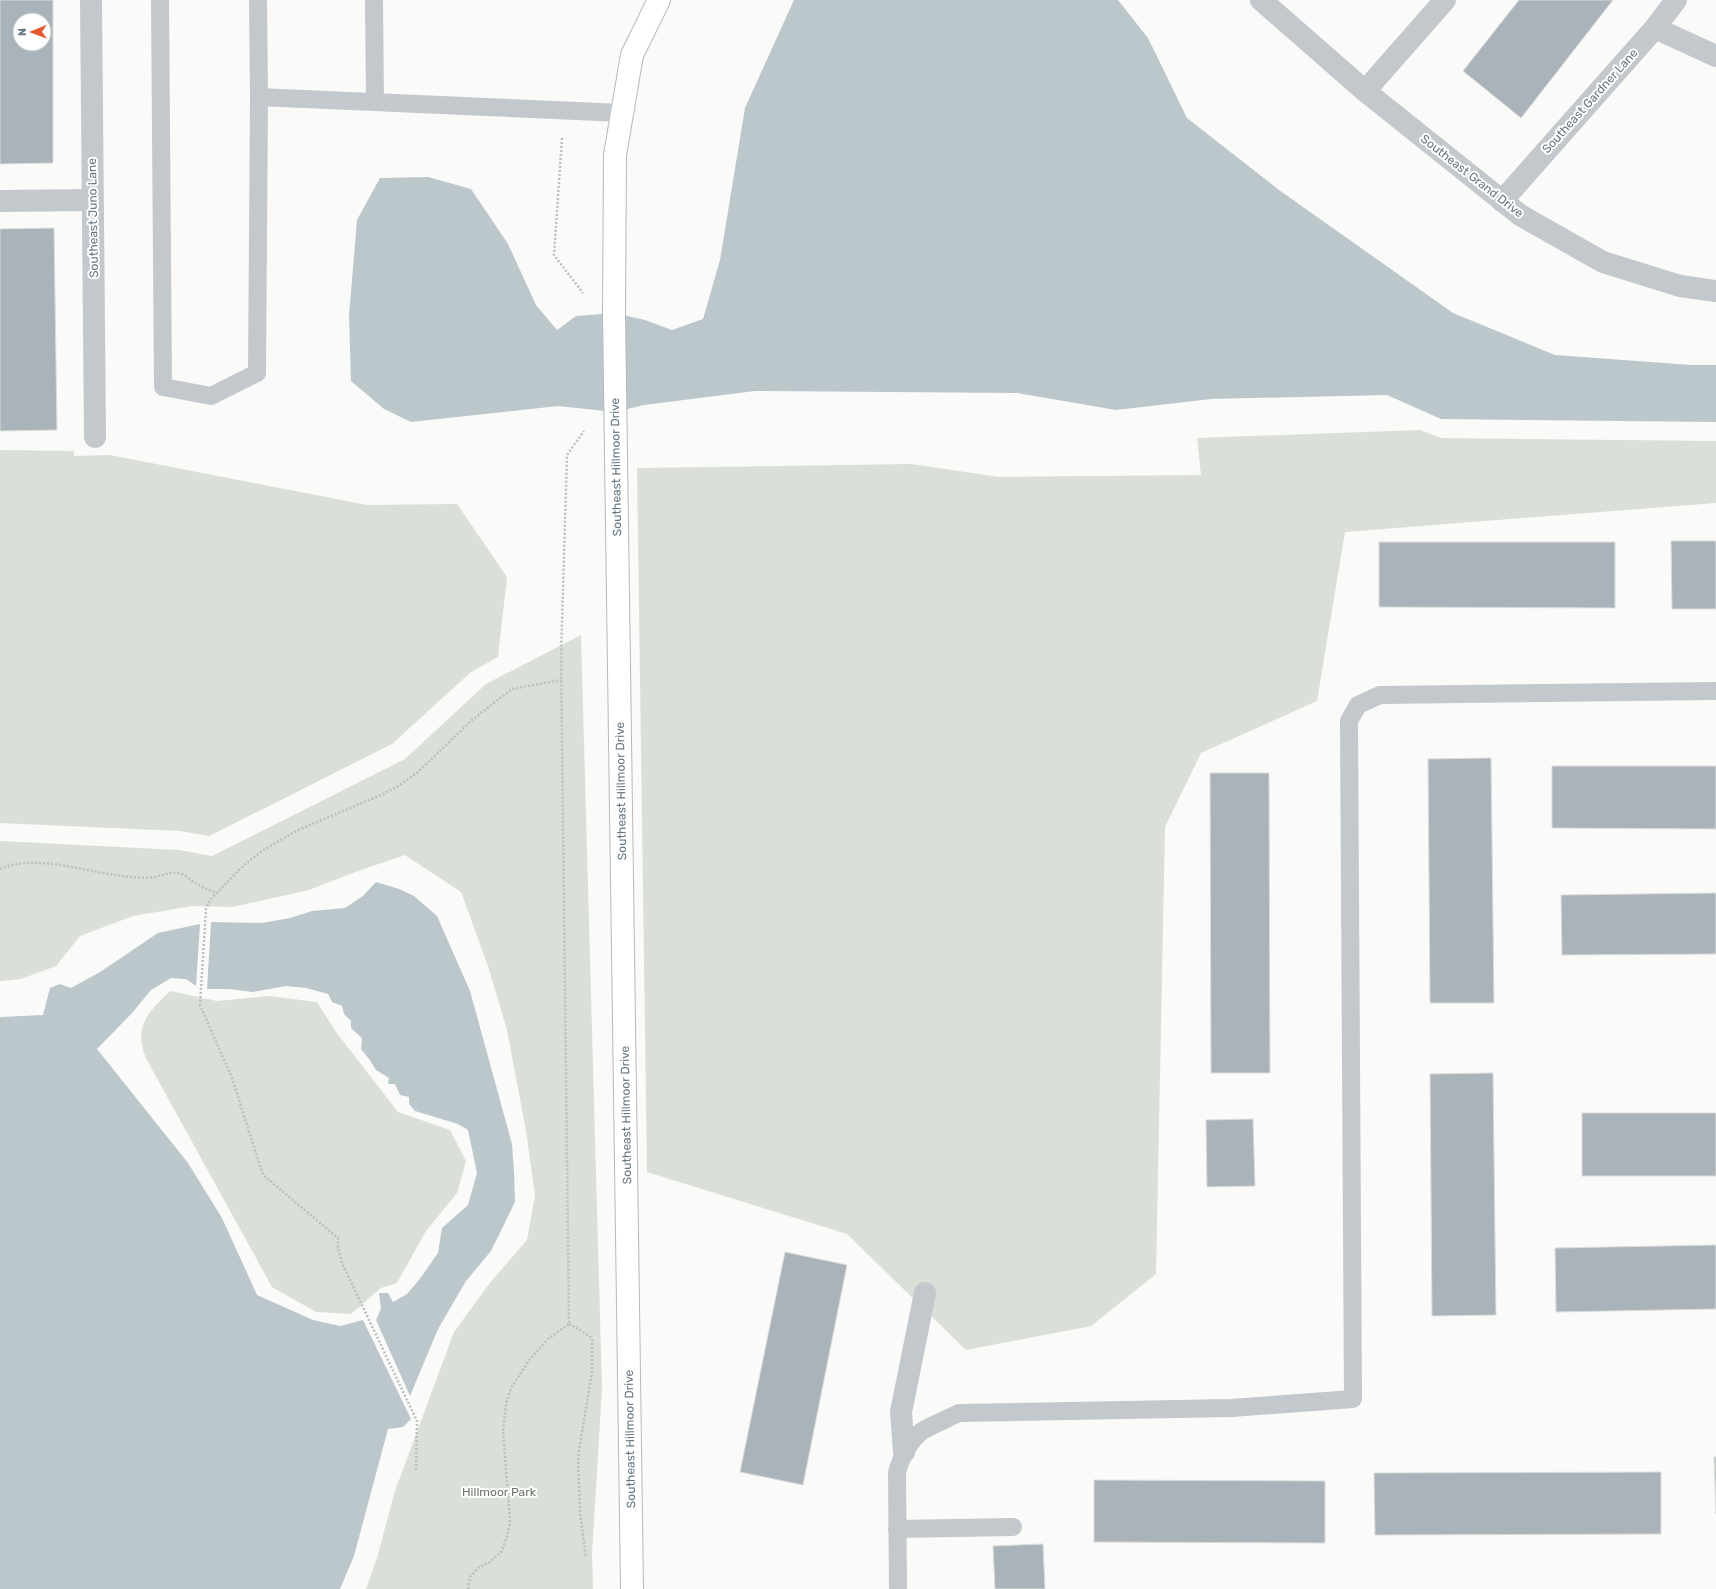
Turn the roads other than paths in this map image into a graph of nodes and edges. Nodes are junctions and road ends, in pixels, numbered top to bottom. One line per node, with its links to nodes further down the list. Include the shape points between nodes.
1 (91, 0): 15 (street, Southeast Juno Lane)
2 (160, 0): 12 (lane, via 163,387 210,396 257,373)
3 (258, 0): 12 (lane)
4 (374, 0): 13 (lane)
5 (659, 0): 14 (street, Southeast Hillmoor Drive, via 632,55)
6 (1261, 0): 11 (street, Southeast Grand Drive)
7 (1445, 0): 11 (street)
8 (1676, 0): 9 (street, Southeast Gardner Lane)
9 (1655, 28): 10 (street); 17 (street, Southeast Gardner Lane)
10 (1716, 56)
11 (1365, 91): 17 (street, Southeast Grand Drive)
12 (259, 97): 13 (lane)
13 (375, 102): 14 (lane)
14 (622, 113): 25 (street, Southeast Hillmoor Drive, via 615,155 614,313)
15 (92, 200): 16 (street); 19 (street, Southeast Juno Lane)
16 (0, 201)
17 (1502, 201): 18 (street, Southeast Grand Drive, via 1520,215 1603,262 1680,286)
18 (1716, 291)
19 (95, 437)
20 (1716, 691): 22 (lane, via 1380,695 1358,705 1349,721 1353,1399 1231,1408 959,1413 921,1432)
21 (925, 1293): 22 (street, via 901,1412)
22 (904, 1452): 24 (lane, via 897,1473)
23 (1013, 1527): 24 (lane)
24 (897, 1530): 26 (lane)
25 (632, 1589)
26 (898, 1589)

